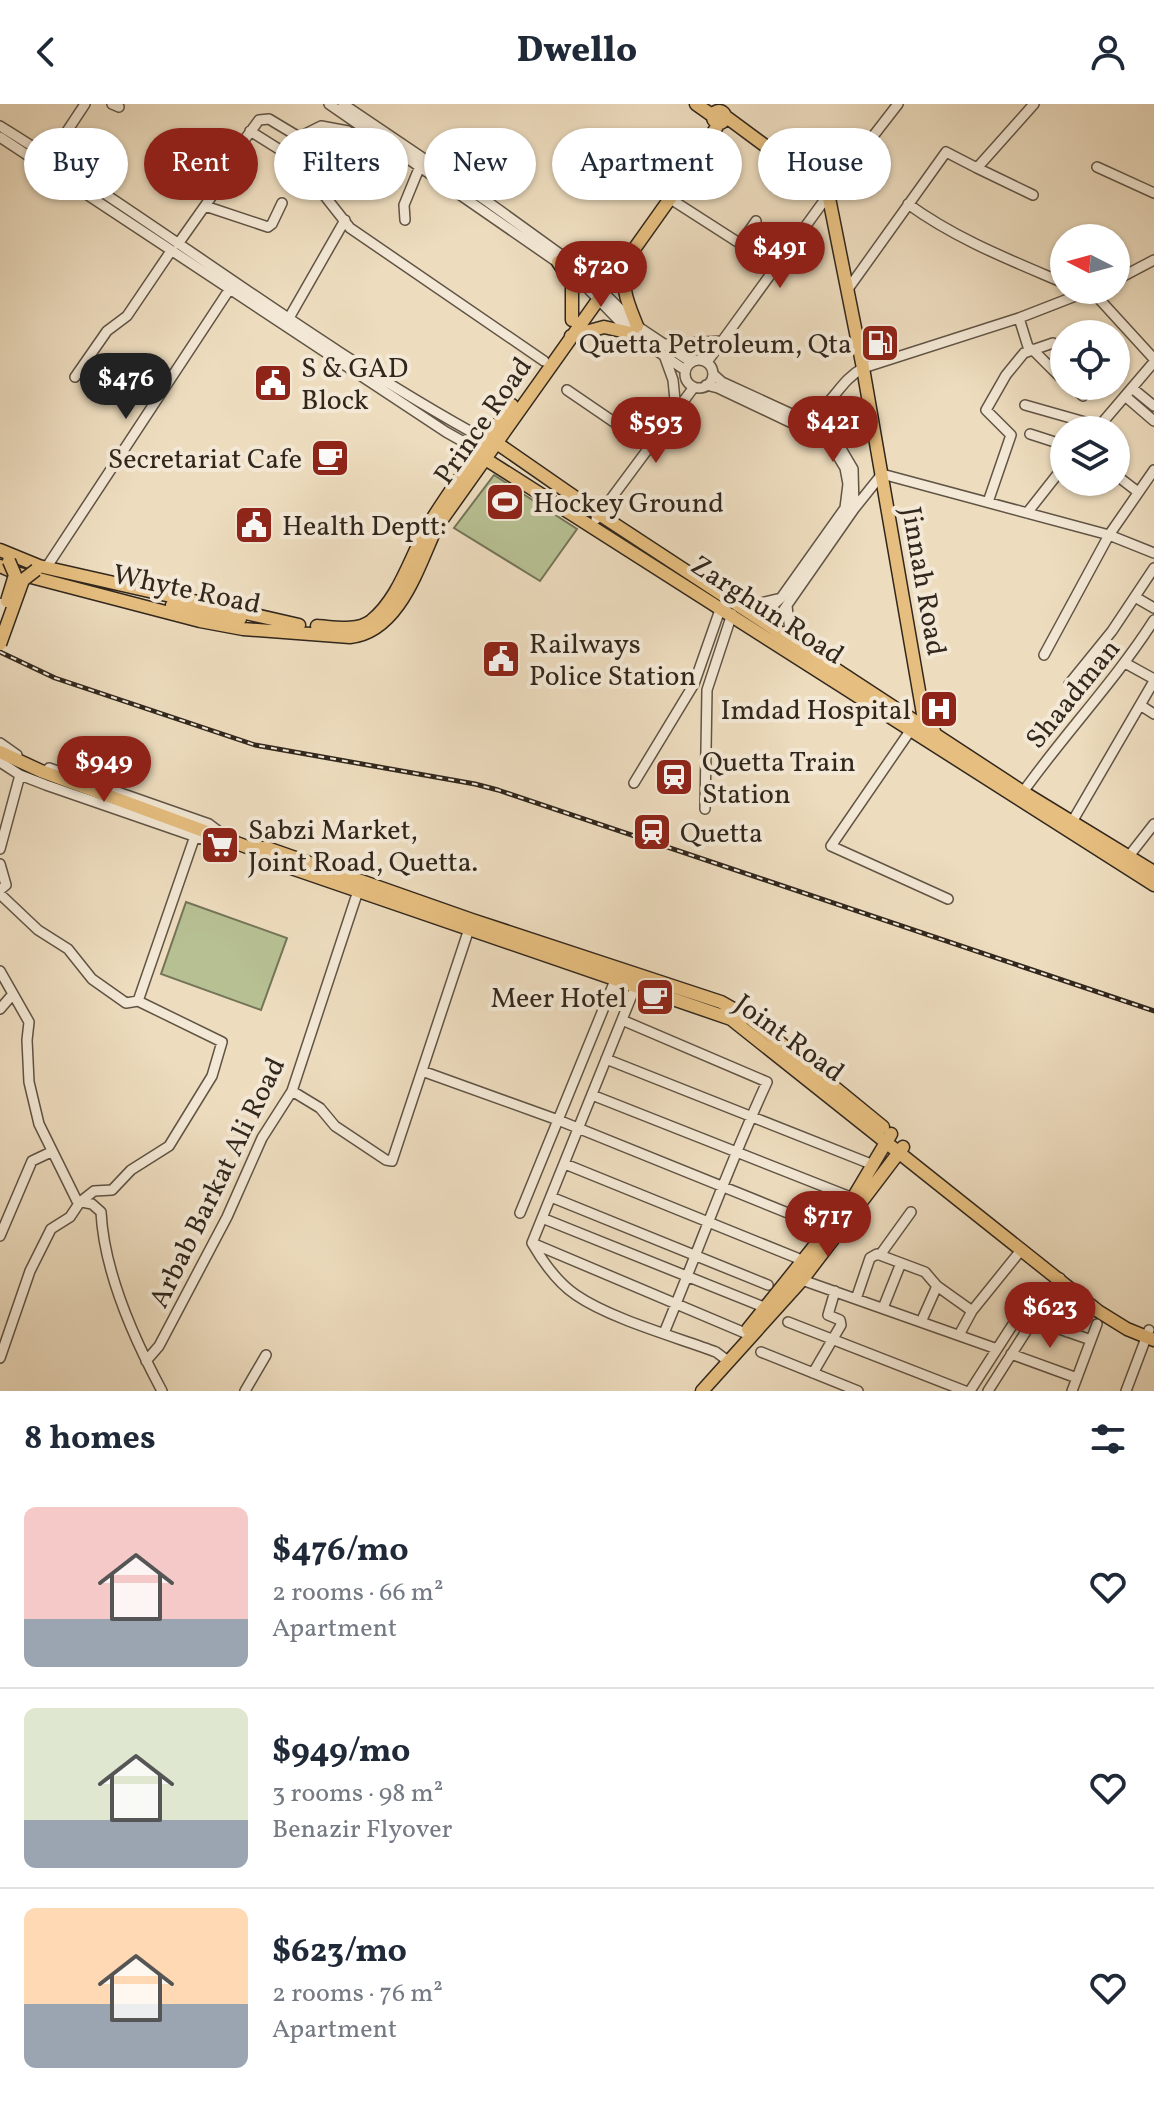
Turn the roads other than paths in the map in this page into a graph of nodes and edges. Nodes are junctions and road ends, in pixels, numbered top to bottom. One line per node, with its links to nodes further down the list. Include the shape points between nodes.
1 (85, 104): 9 (street)
2 (329, 104): 17 (street)
3 (343, 104): 40 (street)
4 (696, 104): 7 (main road)
5 (898, 104): 12 (street)
6 (1034, 104): 19 (street)
7 (718, 114): 16 (main road); 43 (main road, Prince Road)
8 (0, 126): 15 (street, Zarghun Road)
9 (69, 128)
10 (253, 128): 11 (street, via 263,118)
11 (282, 128)
12 (880, 128)
13 (258, 136): 31 (street, via 301,163 303,174)
14 (0, 137): 35 (street, Zarghun Road)
15 (24, 141)
16 (758, 144)
17 (420, 166): 32 (street, via 404,205); 39 (street)
18 (1097, 167): 20 (street)
19 (977, 168): 21 (street); 29 (street, via 945,148)
20 (1154, 193)
21 (1033, 195)
22 (110, 200): 35 (street, Zarghun Road)
23 (209, 200): 30 (street)
24 (668, 200): 37 (main road, Prince Road)
25 (672, 200): 34 (street)
26 (825, 200): 53 (street)
27 (829, 200): 44 (main road, Jinnah Road)
28 (282, 203): 30 (street, via 268,227)
29 (908, 204): 42 (street, via 940,227); 44 (street)
30 (205, 206): 35 (street)
31 (345, 220): 48 (street); 57 (street)
32 (405, 220)
33 (756, 221): 34 (street)
34 (740, 244): 36 (street)
35 (175, 247): 45 (street, Zarghun Road); 48 (street, Zarghun Road); 64 (street, via 127,316 107,331)
36 (750, 250)
37 (632, 251): 43 (main road, Prince Road); 51 (main road, via 623,285)
38 (1154, 260): 41 (street)
39 (558, 262): 43 (street); 50 (main road, via 572,283)
40 (578, 267): 43 (main road)
41 (1130, 273)
42 (1050, 277)
43 (598, 289): 50 (main road, Prince Road); 51 (street); 52 (main road, Prince Road)
44 (848, 289): 62 (main road, Jinnah Road)
45 (229, 290): 84 (street, Zarghun Road, via 446,432); 100 (street)
46 (1054, 304): 49 (street)
47 (1099, 304): 58 (street)
48 (289, 318): 84 (street, Zarghun Road)
49 (1019, 318): 55 (street); 62 (street)
50 (572, 320): 57 (main road, Prince Road)
51 (634, 330): 52 (main road, via 604,327); 56 (street)
52 (571, 336): 84 (main road, Prince Road)
53 (722, 341): 56 (street); 59 (street)
54 (1050, 344): 55 (street)
55 (1031, 349): 61 (street); 91 (street, via 1006,375 986,410 1011,435)
56 (664, 350): 60 (street); 74 (street)
57 (544, 361): 84 (main road, Prince Road)
58 (1154, 361): 67 (street)
59 (707, 362): 60 (street, via 697,360); 63 (street)
60 (688, 366): 66 (street, via 686,380)
61 (1050, 367)
62 (863, 368): 75 (street); 76 (main road, Jinnah Road)
63 (713, 374): 65 (street); 79 (street)
64 (75, 377)
65 (706, 385): 66 (street); 102 (street, via 817,435 831,445 845,468 845,508)
66 (694, 387): 74 (street)
67 (1132, 388): 69 (street); 73 (street)
68 (567, 390): 83 (street)
69 (1130, 390)
70 (1122, 400): 78 (street)
71 (1130, 400): 80 (street)
72 (1025, 405): 77 (street)
73 (1154, 406)
74 (676, 410): 83 (street)
75 (823, 410): 76 (street, via 849,409); 79 (street)
76 (872, 416): 86 (main road, Jinnah Road)
77 (1060, 416)
78 (1108, 416)
79 (803, 419): 92 (street, via 822,428 847,455 856,485)
80 (1154, 421)
81 (1030, 434): 82 (street)
82 (1050, 440)
83 (649, 446): 94 (street)
84 (485, 447): 94 (main road, Zarghun Road); 94 (main road, Zarghun Road); 107 (main road, Prince Road, via 436,528 408,588 375,630 350,637)
85 (1154, 470): 89 (street)
86 (882, 474): 91 (street); 92 (street); 117 (main road, Jinnah Road, via 923,714)
87 (1130, 482): 89 (street)
88 (1050, 484): 93 (street)
89 (1141, 488): 90 (street); 95 (street)
90 (1154, 490)
91 (988, 502): 93 (street)
92 (854, 509): 102 (street)
93 (1027, 513): 95 (street)
94 (596, 520): 103 (main road, Zarghun Road)
95 (1109, 535): 97 (street); 110 (street)
96 (0, 550): 100 (main road, Whyte Road)
97 (1154, 553)
98 (3, 561): 100 (main road, bridge); 106 (main road, bridge, via 15,571 15,579); 107 (main road, Whyte Road, via 16,573 200,621 243,629)
99 (1154, 568): 101 (street)
100 (41, 569): 107 (main road, Whyte Road); 107 (main road, Whyte Road, via 210,614); 109 (main road, bridge, via 24,578)
101 (1135, 597): 104 (street); 113 (street)
102 (784, 602): 103 (street); 108 (street)
103 (730, 608): 108 (main road, Zarghun Road); 116 (main road, Zarghun Road); 122 (street, via 694,684); 124 (street, via 707,690)
104 (1154, 608)
105 (1154, 620): 111 (street, Shaadman)
106 (0, 623)
107 (280, 626)
108 (791, 639): 117 (main road, Zarghun Road)
109 (0, 644)
110 (1044, 655)
111 (1125, 663): 112 (street); 123 (street, Shaadman)
112 (1154, 680): 114 (street)
113 (1069, 684)
114 (1140, 705): 115 (street); 125 (street)
115 (1154, 714)
116 (910, 731): 133 (main road, Zarghun Road); 136 (street, via 831,846)
117 (936, 734): 123 (main road, Zarghun Road)
118 (0, 743): 128 (street, via 31,763 209,824)
119 (0, 752): 127 (main road, Joint Road)
120 (0, 762): 121 (street)
121 (20, 775): 127 (street); 129 (street)
122 (634, 783)
123 (1023, 792): 125 (main road, Zarghun Road)
124 (705, 809)
125 (1072, 822): 130 (main road, Zarghun Road)
126 (1154, 824): 130 (street)
127 (201, 834): 128 (main road, Joint Road); 142 (street)
128 (229, 840): 134 (main road, Joint Road, via 265,859)
129 (0, 849)
130 (1129, 856): 132 (main road, Zarghun Road)
131 (0, 864): 135 (street, via 6,885)
132 (1154, 872)
133 (1154, 885)
134 (360, 886): 137 (main road, Joint Road); 147 (street, Arbab Barkat Ali Road); 152 (main road, Joint Road, via 721,1002 751,1019)
135 (0, 892): 142 (street, via 38,930 68,949 92,979 126,1003)
136 (948, 899)
137 (469, 929): 139 (main road, Joint Road); 146 (street)
138 (0, 971): 141 (street)
139 (616, 978): 140 (main road, Joint Road); 150 (street)
140 (636, 985): 144 (street); 152 (main road, Joint Road, via 731,1019)
141 (13, 994): 143 (street); 154 (street, via 29,1022 29,1082)
142 (138, 1001): 161 (street, via 222,1042 212,1076 169,1146 131,1170 112,1190 94,1191)
143 (0, 1009)
144 (622, 1020): 145 (street); 149 (street, via 767,1082)
145 (606, 1059): 148 (street); 149 (street)
146 (422, 1071): 147 (street, via 392,1161 335,1126 320,1108); 150 (street)
147 (292, 1091): 203 (street, Arbab Barkat Ali Road, via 262,1138 159,1346)
148 (592, 1095): 151 (street); 155 (street)
149 (752, 1116): 155 (street); 157 (street)
150 (558, 1120): 151 (street); 163 (street)
151 (578, 1130): 156 (street); 158 (street)
152 (889, 1137): 153 (main road, Joint Road); 157 (main road)
153 (903, 1148): 169 (main road, Joint Road); 176 (main road); 195 (main road, Joint Road, via 1103,1305)
154 (51, 1152): 161 (street); 167 (street, via 32,1161)
155 (737, 1152): 158 (street); 160 (street)
156 (565, 1164): 159 (street); 165 (street)
157 (871, 1164): 160 (main road)
158 (722, 1187): 165 (street); 166 (street)
159 (551, 1197): 164 (street); 171 (street)
160 (853, 1198): 183 (main road)
161 (80, 1202): 202 (street, via 70,1217 51,1229 30,1271); 203 (street, via 101,1212 115,1281)
162 (911, 1212): 170 (street)
163 (520, 1213)
164 (542, 1218): 168 (street); 174 (street)
165 (709, 1223): 171 (street); 172 (street)
166 (820, 1226)
167 (0, 1236)
168 (532, 1243): 182 (street); 192 (street, via 577,1296)
169 (1022, 1249): 175 (main road, Joint Road); 185 (street)
170 (880, 1255): 173 (street); 180 (street, via 870,1258)
171 (697, 1256): 174 (street); 177 (street)
172 (797, 1258)
173 (901, 1263): 178 (street, via 925,1272); 184 (street)
174 (689, 1277): 182 (street); 183 (street)
175 (1060, 1278): 195 (main road, Joint Road, via 1108,1318); 200 (street)
176 (802, 1280): 179 (street); 204 (main road)
177 (768, 1285)
178 (937, 1286): 185 (street); 188 (street)
179 (835, 1291): 180 (street); 196 (street, via 828,1315 841,1322)
180 (856, 1299): 184 (street)
181 (1026, 1304): 198 (street)
182 (676, 1305): 192 (street); 193 (street)
183 (766, 1308): 193 (main road)
184 (883, 1308): 188 (street)
185 (972, 1311): 194 (street)
186 (1075, 1312): 191 (street)
187 (788, 1322): 196 (street)
188 (921, 1322): 194 (street)
189 (1097, 1324): 197 (street)
190 (1051, 1326): 191 (street)
191 (1067, 1332): 197 (street)
192 (664, 1333): 204 (street)
193 (745, 1333): 204 (main road)
194 (959, 1335): 198 (street)
195 (1151, 1335): 216 (street)
196 (835, 1339): 205 (street); 213 (street)
197 (1091, 1340): 206 (street)
198 (997, 1349): 213 (street)
199 (761, 1352): 205 (street)
200 (1011, 1354): 206 (street); 214 (street)
201 (266, 1355): 209 (street)
202 (0, 1358)
203 (146, 1361): 208 (street)
204 (728, 1361): 210 (main road)
205 (813, 1373): 207 (street)
206 (1077, 1378): 215 (street)
207 (828, 1379): 211 (street); 212 (street)
208 (162, 1391)
209 (245, 1391)
210 (702, 1391)
211 (823, 1391)
212 (858, 1391)
213 (967, 1391)
214 (988, 1391)
215 (1072, 1391)
216 (1126, 1391)

